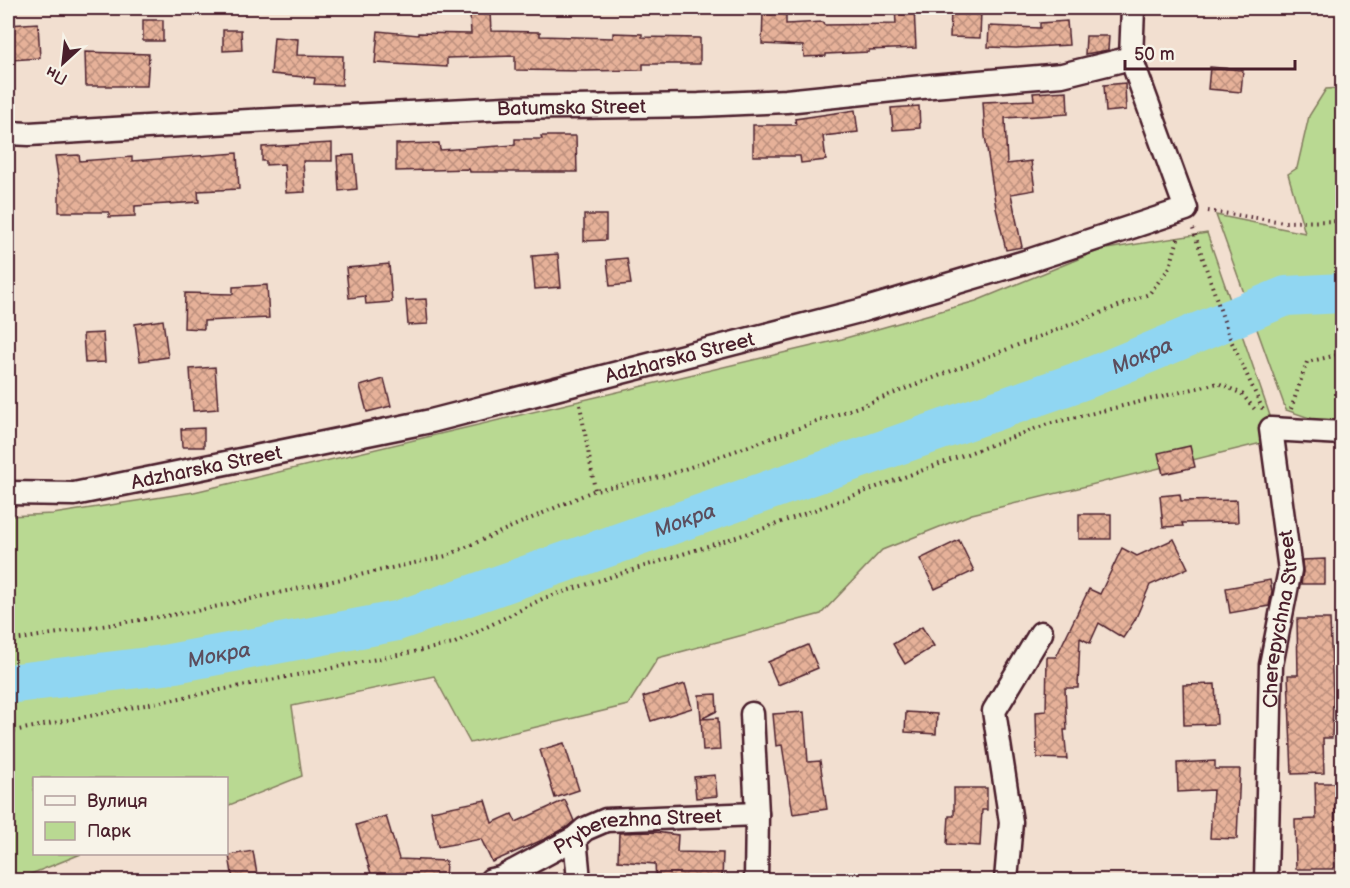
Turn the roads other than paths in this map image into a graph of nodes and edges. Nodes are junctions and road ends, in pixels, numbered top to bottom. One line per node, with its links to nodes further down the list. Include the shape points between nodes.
1 (1133, 8): 2 (street)
2 (1131, 58): 3 (street, Batumska Street, via 1062,75 786,101 494,108); 5 (street, Adzharska Street, via 1186,209 863,310 431,421 74,494)
3 (8, 133)
4 (1342, 433): 14 (street, Cherepychna Street, via 1278,429 1290,570 1271,664)
5 (8, 493)
6 (1041, 633): 13 (street, via 994,711 1011,822)
7 (752, 714): 8 (street)
8 (757, 814): 9 (street, Pryberezhna Street, via 606,820); 12 (street)
9 (575, 838): 10 (street, Pryberezhna Street); 11 (street)
10 (491, 880)
11 (579, 880)
12 (756, 880)
13 (1006, 880)
14 (1266, 880)

